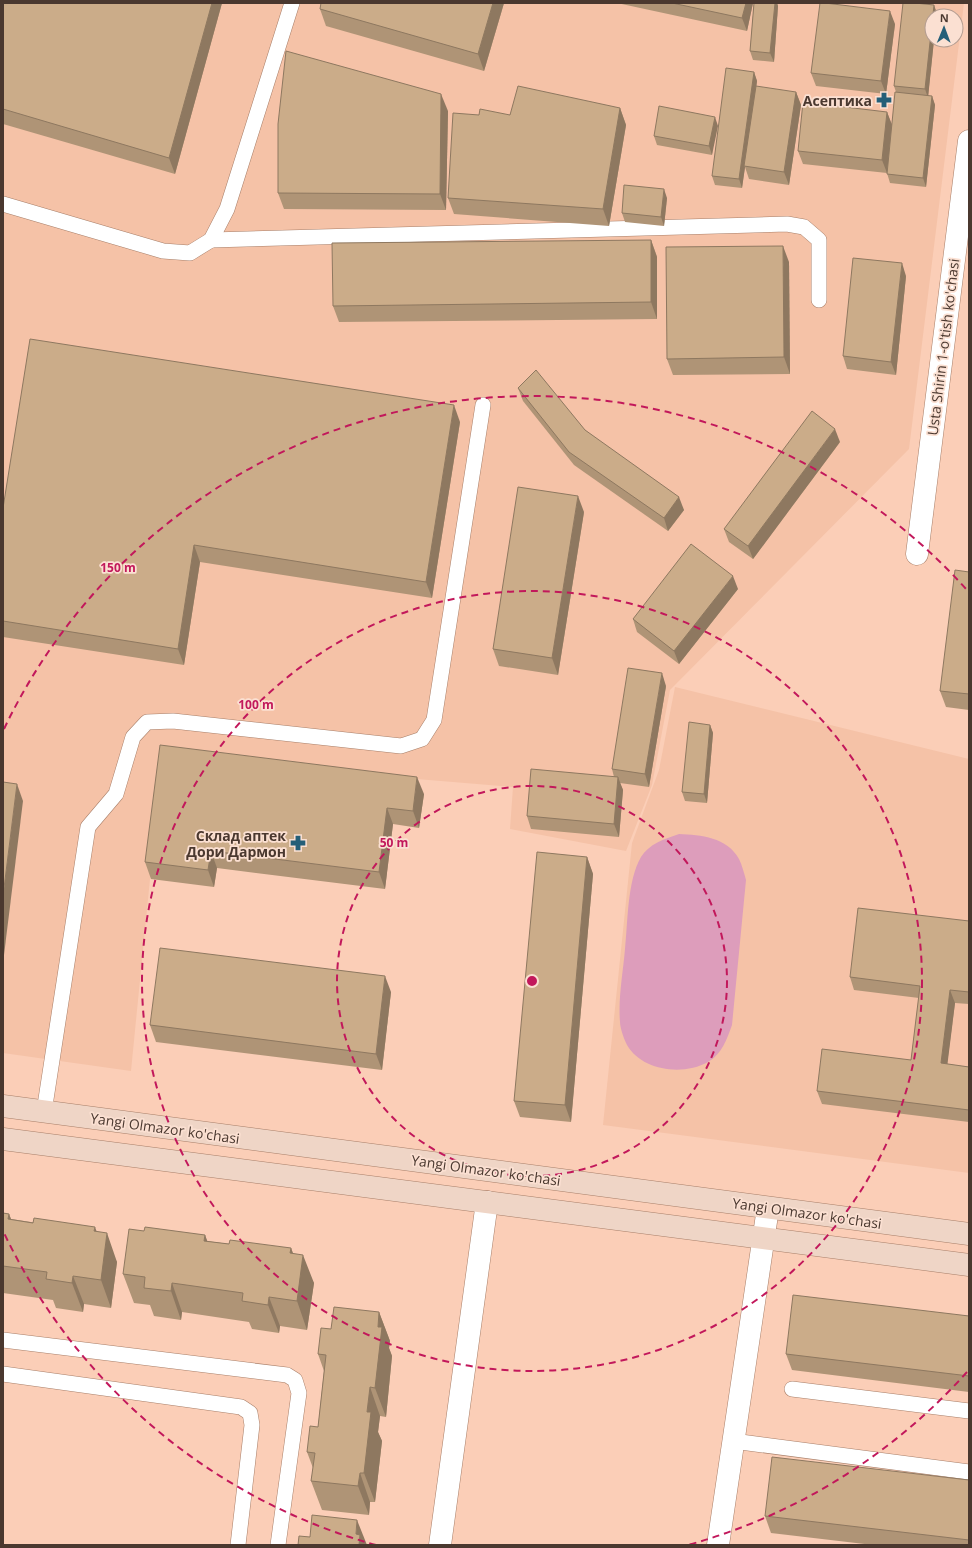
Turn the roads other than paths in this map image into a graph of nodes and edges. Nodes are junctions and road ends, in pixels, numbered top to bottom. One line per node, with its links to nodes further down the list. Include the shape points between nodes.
1 (292, 3): 4 (lane, via 227,209)
2 (969, 140): 7 (street, Usta Shirin 1-o'tish ko'chasi)
3 (3, 204): 4 (lane, via 164,251 190,253)
4 (211, 240): 5 (lane, via 787,224 804,228 819,240)
5 (819, 300)
6 (482, 405): 9 (lane, via 434,720 422,739 400,746 173,721 147,722 133,737 116,794 88,827)
7 (916, 554)
8 (3, 1106): 9 (main road, Yangi Olmazor ko'chasi)
9 (44, 1112): 12 (main road, Yangi Olmazor ko'chasi)
10 (3, 1139): 11 (main road)
11 (487, 1202): 14 (main road); 24 (street)
12 (768, 1208): 13 (main road, Yangi Olmazor ko'chasi); 14 (street)
13 (969, 1234)
14 (763, 1238): 15 (main road); 20 (street)
15 (969, 1265)
16 (3, 1340): 23 (lane, via 287,1375 294,1380 298,1393)
17 (3, 1374): 22 (lane, via 240,1407 250,1413 252,1425)
18 (792, 1389): 19 (lane)
19 (969, 1411)
20 (733, 1441): 21 (lane); 25 (street)
21 (969, 1472)
22 (238, 1545)
23 (278, 1545)
24 (440, 1545)
25 (718, 1545)

